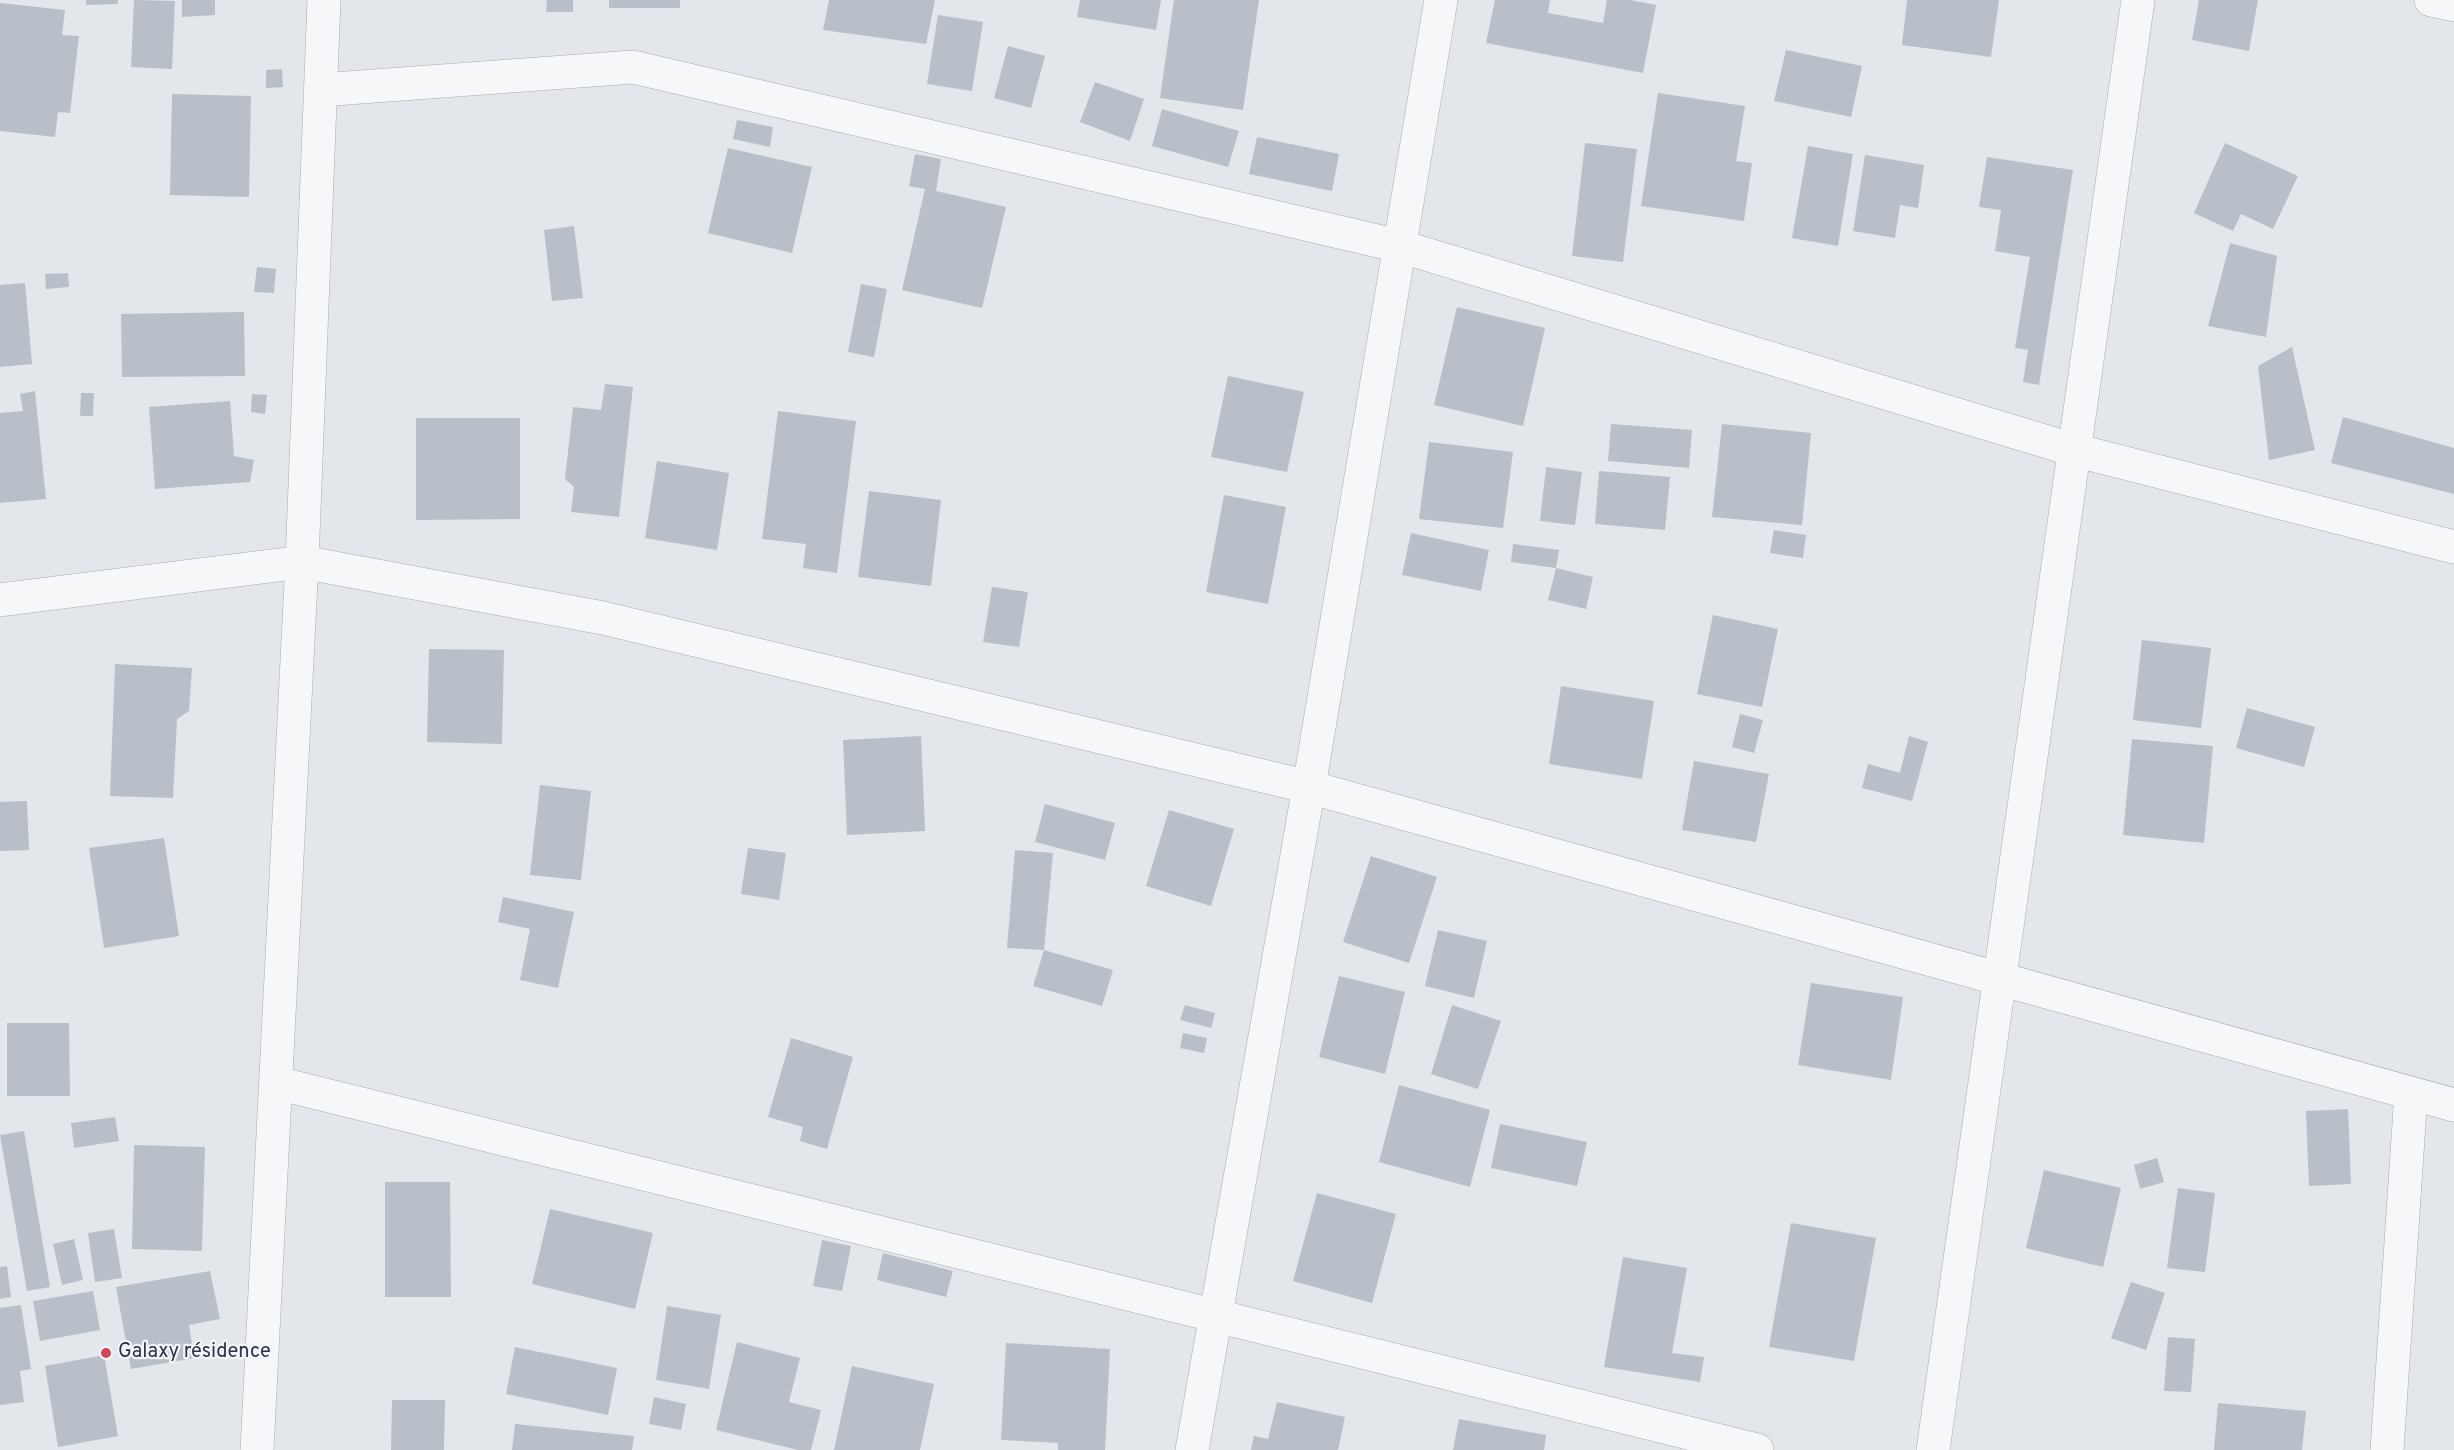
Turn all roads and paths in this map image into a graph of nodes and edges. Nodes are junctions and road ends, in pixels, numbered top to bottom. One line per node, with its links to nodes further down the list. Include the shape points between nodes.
1 (324, 0): 6 (street)
2 (1441, 0): 7 (street)
3 (2138, 0): 8 (street)
4 (2431, 0): 5 (street)
5 (2454, 5)
6 (320, 90): 7 (street, via 633,67); 10 (street)
7 (1399, 246): 8 (street); 12 (street)
8 (2074, 450): 9 (street); 13 (street)
9 (2454, 547)
10 (302, 562): 11 (street); 12 (street, via 603,618); 14 (street)
11 (0, 600)
12 (1309, 787): 13 (street); 17 (street)
13 (1999, 979): 15 (street); 21 (street)
14 (277, 1083): 17 (street); 18 (street)
15 (2411, 1094): 16 (street); 22 (street)
16 (2454, 1105)
17 (1215, 1316): 19 (street); 20 (street)
18 (257, 1450)
19 (1192, 1450)
20 (1757, 1450)
21 (1933, 1450)
22 (2387, 1450)

